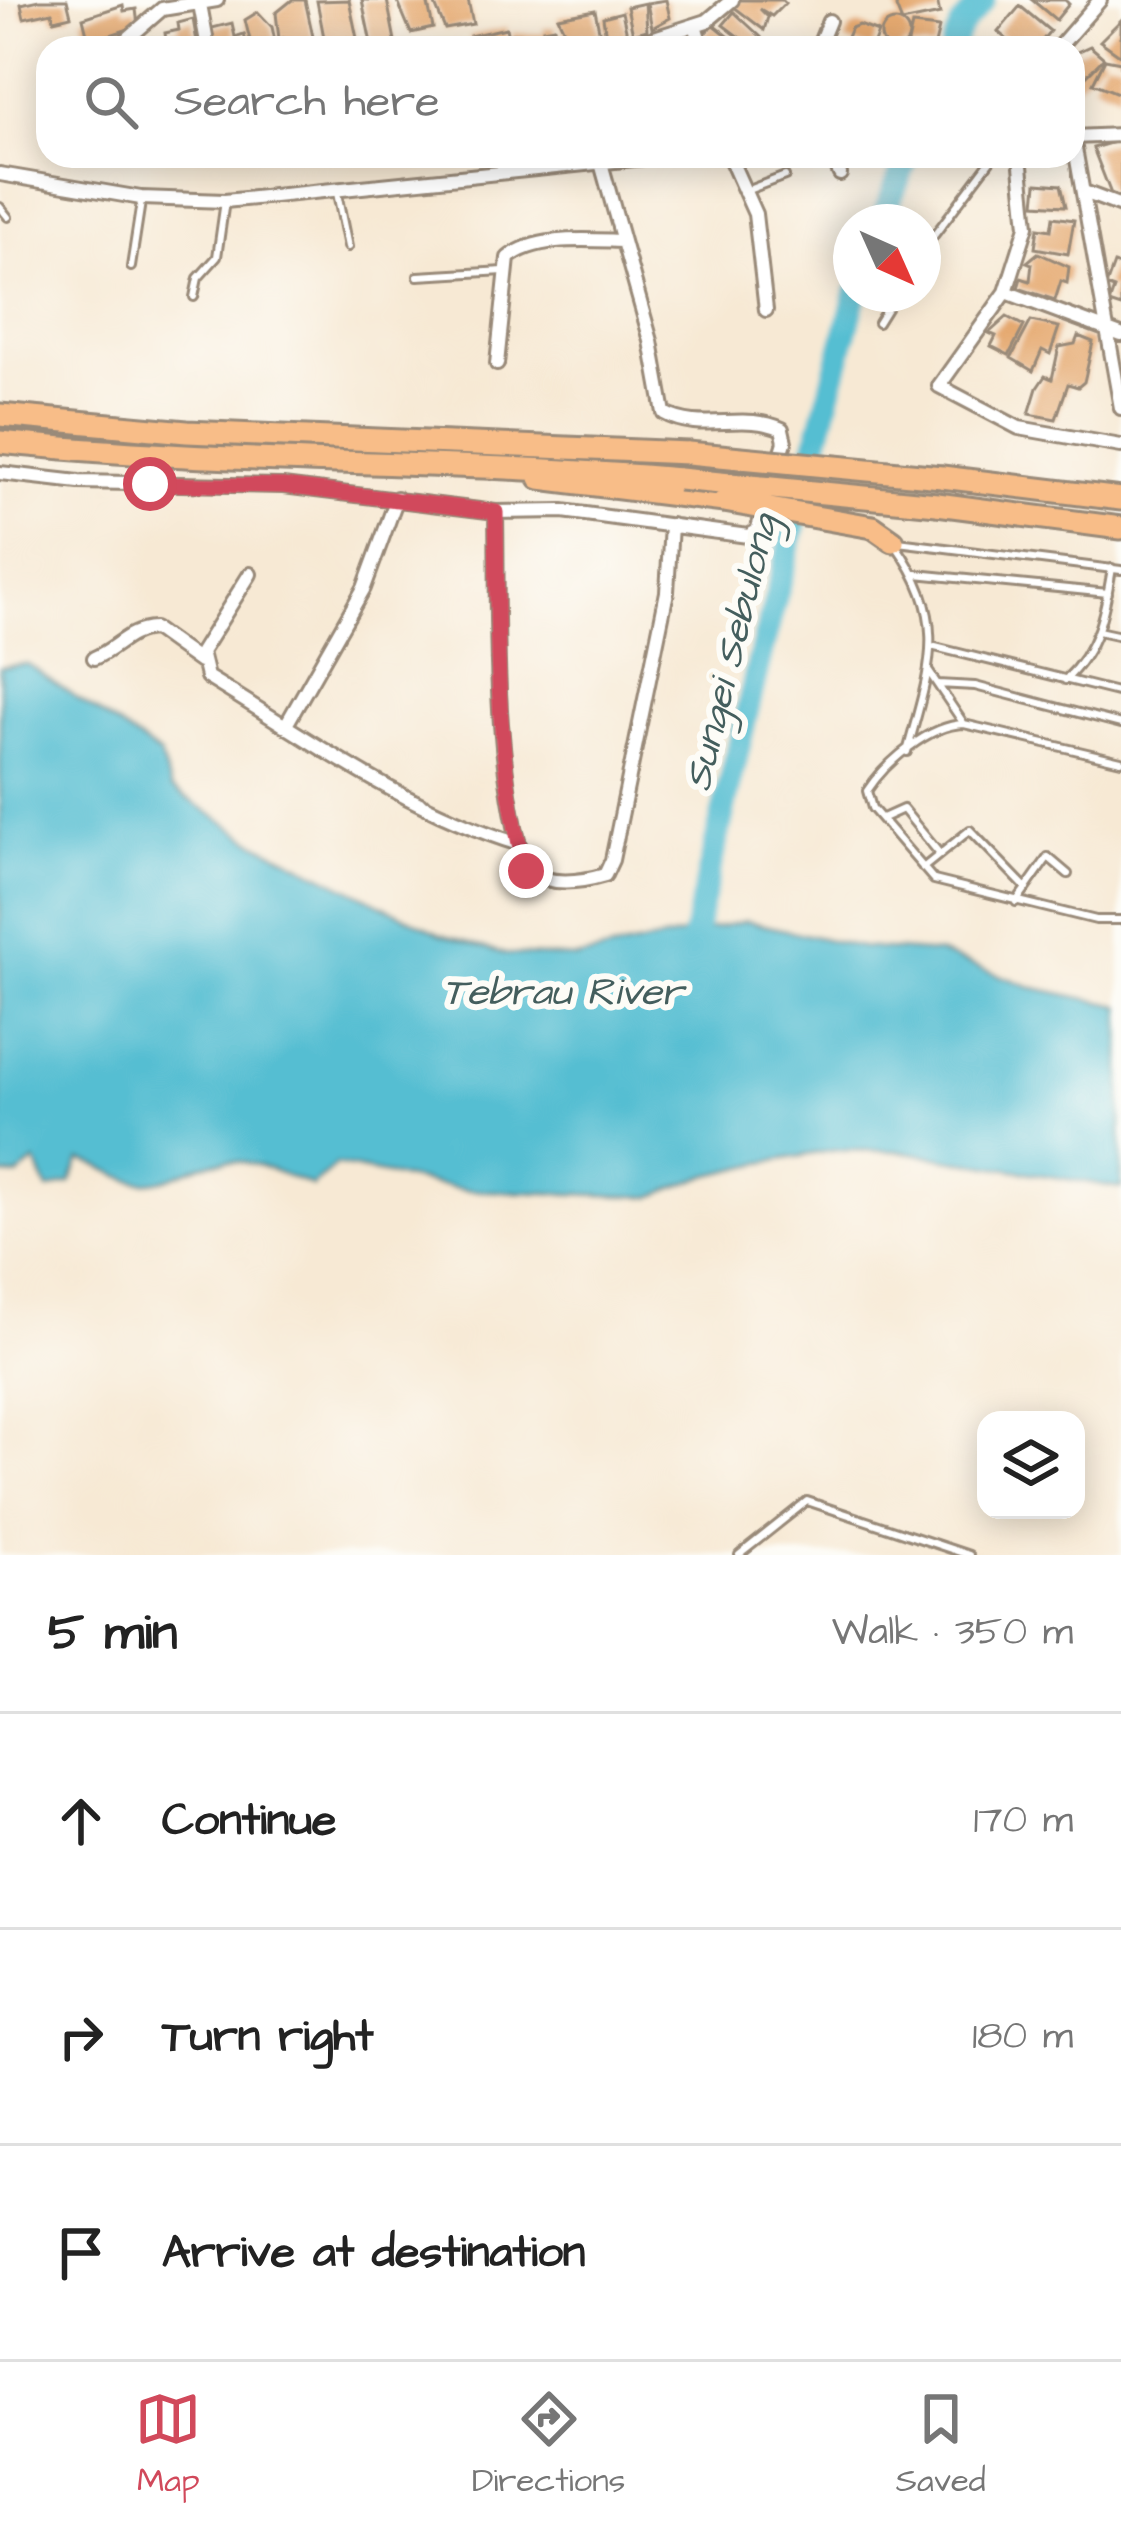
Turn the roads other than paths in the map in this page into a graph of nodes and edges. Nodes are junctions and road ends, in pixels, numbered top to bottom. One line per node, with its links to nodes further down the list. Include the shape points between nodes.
1 (217, 0): 5 (street)
2 (732, 0): 7 (street)
3 (1100, 0): 13 (street)
4 (158, 4): 5 (street); 8 (street)
5 (200, 4): 9 (street)
6 (830, 21): 12 (street)
7 (695, 25): 10 (street); 11 (street)
8 (128, 36)
9 (206, 36)
10 (661, 36)
11 (698, 36)
12 (823, 36)
13 (1068, 36)
14 (1121, 135): 15 (street)
15 (1085, 136)
16 (557, 168): 28 (street)
17 (602, 168): 35 (street)
18 (736, 168): 26 (street)
19 (837, 168): 24 (street)
20 (985, 168): 34 (lane)
21 (1021, 168): 40 (street, via 1027,226)
22 (1079, 168): 27 (street)
23 (0, 174): 29 (street)
24 (840, 174)
25 (785, 176): 26 (lane)
26 (748, 190): 42 (street)
27 (1084, 192): 31 (street); 45 (street)
28 (337, 193): 30 (street); 36 (lane)
29 (141, 198): 30 (street); 37 (lane)
30 (225, 201): 41 (lane, via 217,257 198,278)
31 (1121, 206)
32 (0, 207): 33 (lane)
33 (8, 217)
34 (941, 226)
35 (622, 241): 38 (street, via 518,250); 56 (street, via 664,413 680,422 765,421 782,429 785,442 757,531)
36 (348, 247)
37 (131, 267)
38 (504, 271): 39 (lane); 46 (street)
39 (418, 276)
40 (1006, 292): 45 (street); 50 (street, via 942,378 942,390 1018,428)
41 (194, 297)
42 (766, 310)
43 (885, 312): 44 (lane)
44 (878, 323)
45 (1114, 333): 47 (street)
46 (497, 364)
47 (1121, 408)
48 (0, 415): 54 (highway, bridge, via 187,432 688,453)
49 (0, 442): 51 (highway, via 136,456)
50 (1121, 446)
51 (496, 469): 57 (highway, bridge, via 679,478); 58 (highway, bridge, via 873,526)
52 (0, 473): 53 (street)
53 (397, 498): 55 (street); 74 (street, via 364,588)
54 (1121, 499)
55 (496, 512): 56 (street); 78 (street, via 503,774)
56 (671, 525): 78 (street, via 667,592 612,860 605,874 588,880 542,881 526,871)
57 (1121, 528)
58 (892, 542): 59 (lane); 61 (lane)
59 (1116, 569): 62 (lane)
60 (250, 574): 67 (street)
61 (916, 574): 62 (lane); 65 (lane)
62 (1108, 593): 63 (lane)
63 (1098, 631): 64 (lane); 69 (lane)
64 (1121, 636)
65 (935, 647): 68 (lane); 69 (lane)
66 (94, 658): 67 (street, via 128,632 154,629)
67 (200, 662): 74 (street, via 207,677)
68 (929, 673): 70 (lane); 75 (lane)
69 (1065, 680): 71 (lane)
70 (938, 684): 72 (lane); 73 (lane)
71 (1121, 693)
72 (964, 724): 75 (lane, via 938,727); 76 (lane)
73 (1121, 724)
74 (286, 725): 78 (street, via 453,824)
75 (906, 754): 77 (lane, via 867,791)
76 (1121, 761)
77 (882, 819): 79 (lane, via 903,809); 80 (lane)
78 (519, 844)
79 (939, 853): 80 (lane); 82 (lane, via 970,830)
80 (923, 868): 83 (lane, via 945,884)
81 (1068, 874): 82 (lane, via 1048,857)
82 (1025, 888): 83 (lane)
83 (1016, 902): 84 (lane)
84 (1121, 920)
85 (739, 1555): 86 (lane, via 807,1501)
86 (969, 1555)

